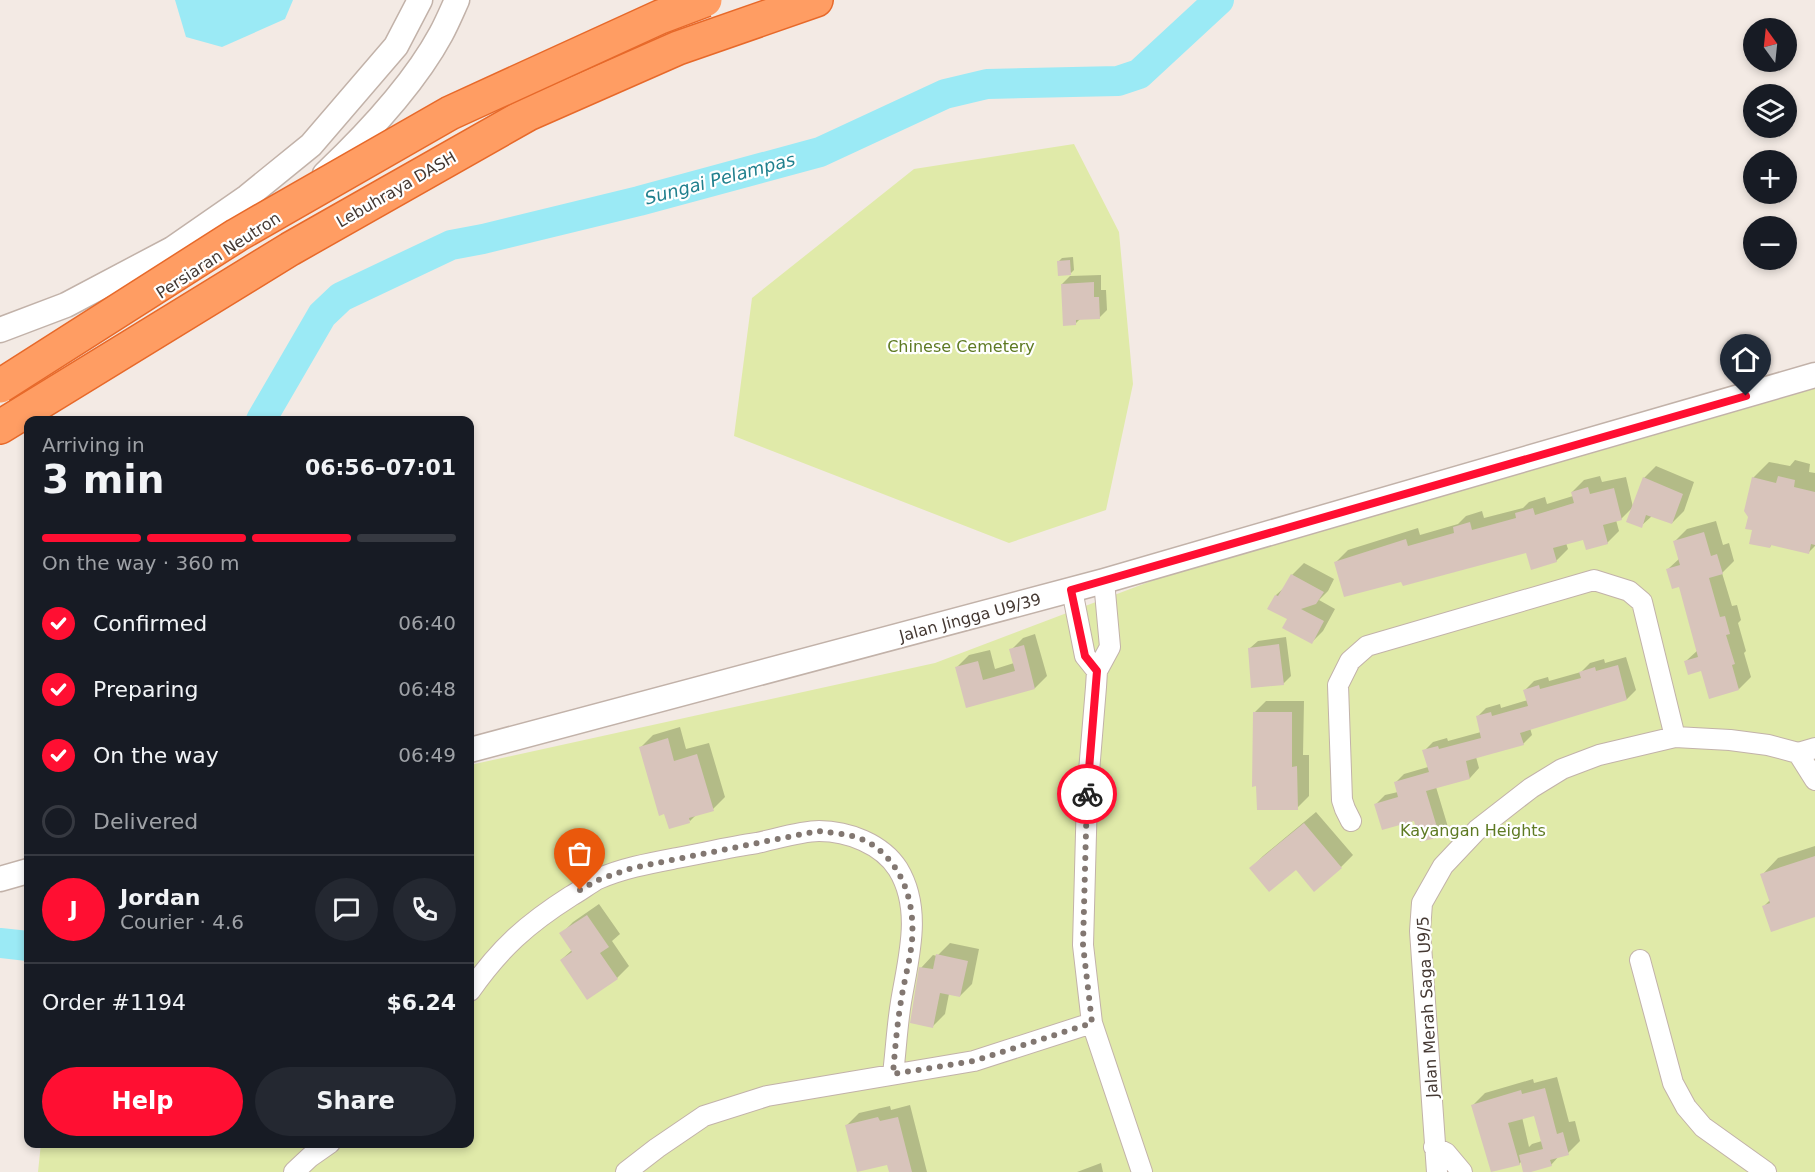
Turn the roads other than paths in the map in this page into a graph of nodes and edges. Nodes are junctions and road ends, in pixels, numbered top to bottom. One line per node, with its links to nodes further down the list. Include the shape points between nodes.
1 (420, 0): 5 (street, Persiaran Neutron, via 396,46 311,145 247,198 172,249 66,305)
2 (457, 0): 6 (street, Persiaran Neutron, via 414,77 351,150 279,218 181,282 76,336)
3 (705, 0): 8 (highway, bridge, via 450,113 237,235)
4 (816, 0): 9 (highway, Lebuhraya DASH, via 678,48 528,114 290,249)
5 (0, 330)
6 (0, 368)
7 (1815, 375): 10 (street, Jalan Jingga U9/39)
8 (0, 387)
9 (0, 427)
10 (1104, 581): 11 (street, Jalan Jingga U9/39); 12 (street, via 1110,647)
11 (1071, 590): 12 (street, via 1085,656); 14 (street, Jalan Jingga U9/39)
12 (1097, 671): 22 (street, via 1083,884 1083,945)
13 (1675, 737): 15 (street, Jalan Merah Saga U9/5); 17 (street, via 1642,602 1629,591 1594,580 1367,646 1350,661 1338,685 1342,800); 24 (street, Jalan Merah Saga U9/5, via 1562,768 1477,830 1443,866 1422,903 1420,931)
14 (474, 749)
15 (1807, 750): 16 (street)
16 (1815, 780)
17 (1351, 821)
18 (24, 873): 19 (street)
19 (0, 879)
20 (1640, 960): 31 (street, via 1673,1083 1686,1107 1703,1127)
21 (474, 985): 23 (street, via 522,931 598,880 642,866 818,831 841,834 867,842 884,855 905,884 912,942 900,1003)
22 (1092, 1023): 23 (street, via 974,1061); 26 (street)
23 (893, 1074): 28 (street, via 766,1096 704,1116)
24 (1434, 1147): 29 (street, Jalan Merah Saga U9/5); 30 (street, via 1446,1153)
25 (323, 1148): 27 (street)
26 (1138, 1171)
27 (294, 1172)
28 (626, 1172)
29 (1437, 1172)
30 (1462, 1172)
31 (1766, 1172)

